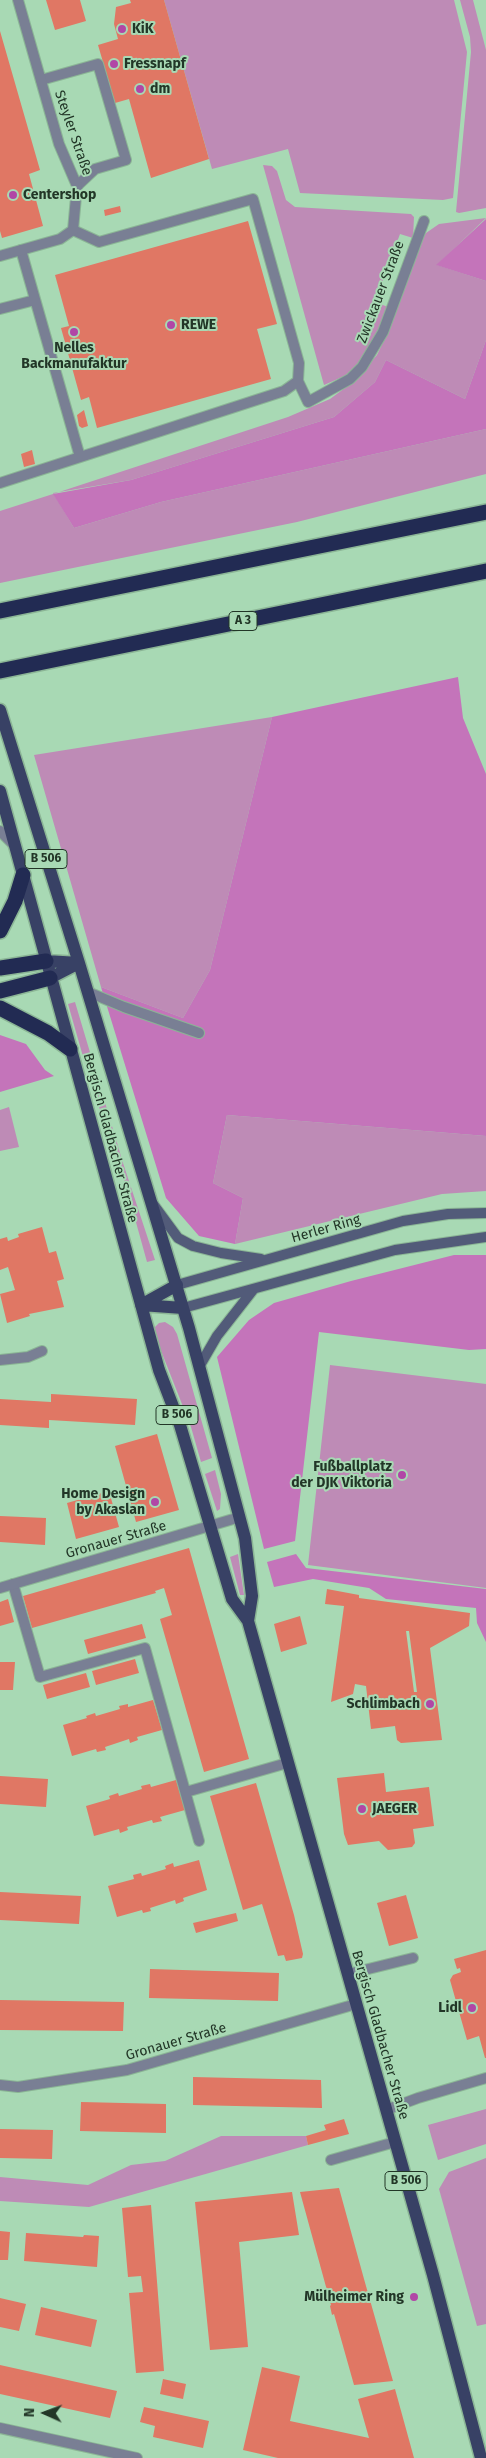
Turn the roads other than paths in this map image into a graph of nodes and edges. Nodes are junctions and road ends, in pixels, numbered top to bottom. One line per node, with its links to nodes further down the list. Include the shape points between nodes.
1 (18, 0): 2 (street, Steyler Straße)
2 (41, 80): 3 (street, Steyler Straße, via 60,144); 3 (street, via 98,64 126,160 95,169)
3 (77, 186): 5 (street, Steyler Straße)
4 (424, 220): 10 (street, Zwickauer Straße, via 383,332 372,353 350,379 308,402)
5 (72, 230): 6 (street, via 60,239); 10 (street, via 99,242 253,199 299,363)
6 (21, 250): 7 (street); 8 (street)
7 (0, 256)
8 (35, 300): 9 (street); 11 (street)
9 (0, 310)
10 (298, 381): 11 (street, via 284,391)
11 (80, 457): 12 (street)
12 (0, 483)
13 (486, 512): 15 (highway)
14 (486, 571): 16 (highway, A 3)
15 (0, 611)
16 (0, 671)
17 (0, 710): 24 (main road, Bergisch Gladbacher Straße / B 506)
18 (0, 791): 20 (main road, Bergisch Gladbacher Straße / B 506)
19 (0, 831): 20 (street)
20 (15, 846): 21 (main road, Bergisch Gladbacher Straße / B 506)
21 (23, 876): 22 (highway, via 16,901); 23 (main road, Bergisch Gladbacher Straße / B 506)
22 (0, 931)
23 (46, 961): 24 (main road); 25 (highway); 26 (main road, Bergisch Gladbacher Straße / B 506)
24 (79, 963): 26 (main road); 28 (main road, Bergisch Gladbacher Straße / B 506)
25 (0, 968)
26 (50, 978): 27 (highway); 31 (main road, Bergisch Gladbacher Straße / B 506)
27 (0, 990)
28 (88, 992): 30 (street); 32 (main road, Bergisch Gladbacher Straße / B 506)
29 (0, 1008): 31 (highway, via 40,1028)
30 (199, 1033)
31 (70, 1049): 38 (main road, Bergisch Gladbacher Straße / B 506)
32 (152, 1202): 35 (main road, via 178,1238 192,1246); 36 (main road, Bergisch Gladbacher Straße / B 506)
33 (486, 1213): 35 (main road, Herler Ring, via 448,1214 403,1222)
34 (486, 1237): 37 (main road, via 395,1250)
35 (266, 1260): 36 (main road, Herler Ring)
36 (176, 1285): 38 (main road); 39 (main road, Bergisch Gladbacher Straße / B 506)
37 (253, 1290): 39 (main road); 42 (main road, via 216,1336)
38 (141, 1305): 39 (main road); 44 (main road, Bergisch Gladbacher Straße / B 506)
39 (183, 1308): 42 (main road, Bergisch Gladbacher Straße / B 506)
40 (42, 1351): 41 (street, via 28,1357)
41 (0, 1360)
42 (199, 1367): 43 (main road, Bergisch Gladbacher Straße / B 506)
43 (240, 1517): 44 (street, Gronauer Straße); 47 (main road, Bergisch Gladbacher Straße / B 506, via 252,1596)
44 (211, 1526): 45 (street, Gronauer Straße); 47 (main road, Bergisch Gladbacher Straße / B 506, via 232,1599)
45 (13, 1584): 46 (street, Gronauer Straße); 49 (street, via 40,1677 145,1648)
46 (0, 1588)
47 (248, 1620): 48 (main road, Bergisch Gladbacher Straße / B 506)
48 (287, 1763): 49 (street); 52 (main road, Bergisch Gladbacher Straße / B 506)
49 (186, 1792): 50 (street)
50 (199, 1841)
51 (412, 1958): 52 (street)
52 (348, 1974): 53 (main road, Bergisch Gladbacher Straße / B 506)
53 (356, 2004): 55 (street, Gronauer Straße, via 127,2070 18,2087); 56 (main road, Bergisch Gladbacher Straße / B 506)
54 (486, 2078): 56 (street)
55 (0, 2085)
56 (386, 2110): 57 (main road, Bergisch Gladbacher Straße / B 506)
57 (395, 2142): 58 (street); 61 (main road, Bergisch Gladbacher Straße / B 506)
58 (331, 2160)
59 (0, 2428): 60 (street)
60 (137, 2458)
61 (481, 2458)

